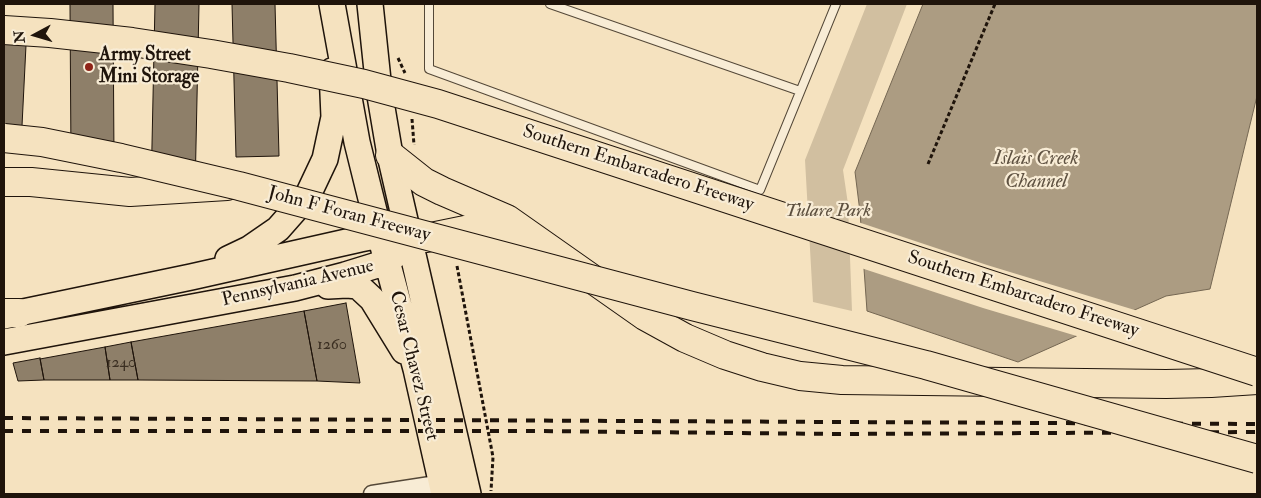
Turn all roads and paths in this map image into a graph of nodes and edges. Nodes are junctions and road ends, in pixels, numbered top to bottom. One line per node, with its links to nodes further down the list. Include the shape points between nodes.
1 (330, 4): 15 (main road, Cesar Chavez Street); 19 (main road, via 334,116 325,159 308,195 278,230 249,250)
2 (370, 4): 11 (main road, Cesar Chavez Street)
3 (429, 4): 9 (lane, via 430,69 760,190)
4 (550, 4): 7 (lane)
5 (836, 4): 9 (lane)
6 (995, 4): 12 (path)
7 (569, 7): 9 (lane)
8 (4, 30): 24 (highway, Southern Embarcadero Freeway, bridge, via 132,42 210,54 355,82 429,101)
9 (800, 91)
10 (4, 138): 14 (highway, John F Foran Freeway, bridge, via 121,158)
11 (390, 155): 16 (highway, via 424,182 507,219); 17 (main road, Cesar Chavez Street)
12 (928, 164)
13 (4, 182): 14 (highway, bridge, via 130,192)
14 (239, 186): 26 (highway, John F Foran Freeway, bridge, via 926,365)
15 (380, 235): 17 (main road, Pennsylvania Avenue); 18 (main road, Cesar Chavez Street); 19 (main road, Pennsylvania Avenue)
16 (533, 238): 17 (highway, via 470,229); 25 (highway, bridge, via 645,316 685,338 725,355 800,376 1166,384)
17 (411, 241): 18 (main road, Pennsylvania Avenue); 27 (main road, Cesar Chavez Street)
18 (387, 262): 20 (main road, Pennsylvania Avenue); 23 (main road, Cesar Chavez Street)
19 (191, 277): 21 (main road, Pennsylvania Avenue)
20 (295, 288): 22 (main road, Pennsylvania Avenue); 23 (main road, via 358,286 372,299)
21 (9, 314)
22 (4, 342)
23 (416, 369): 27 (main road, Cesar Chavez Street)
24 (1257, 372)
25 (1257, 380)
26 (1257, 459)
27 (455, 488): 28 (street)
28 (394, 492): 29 (street)
29 (372, 494)

